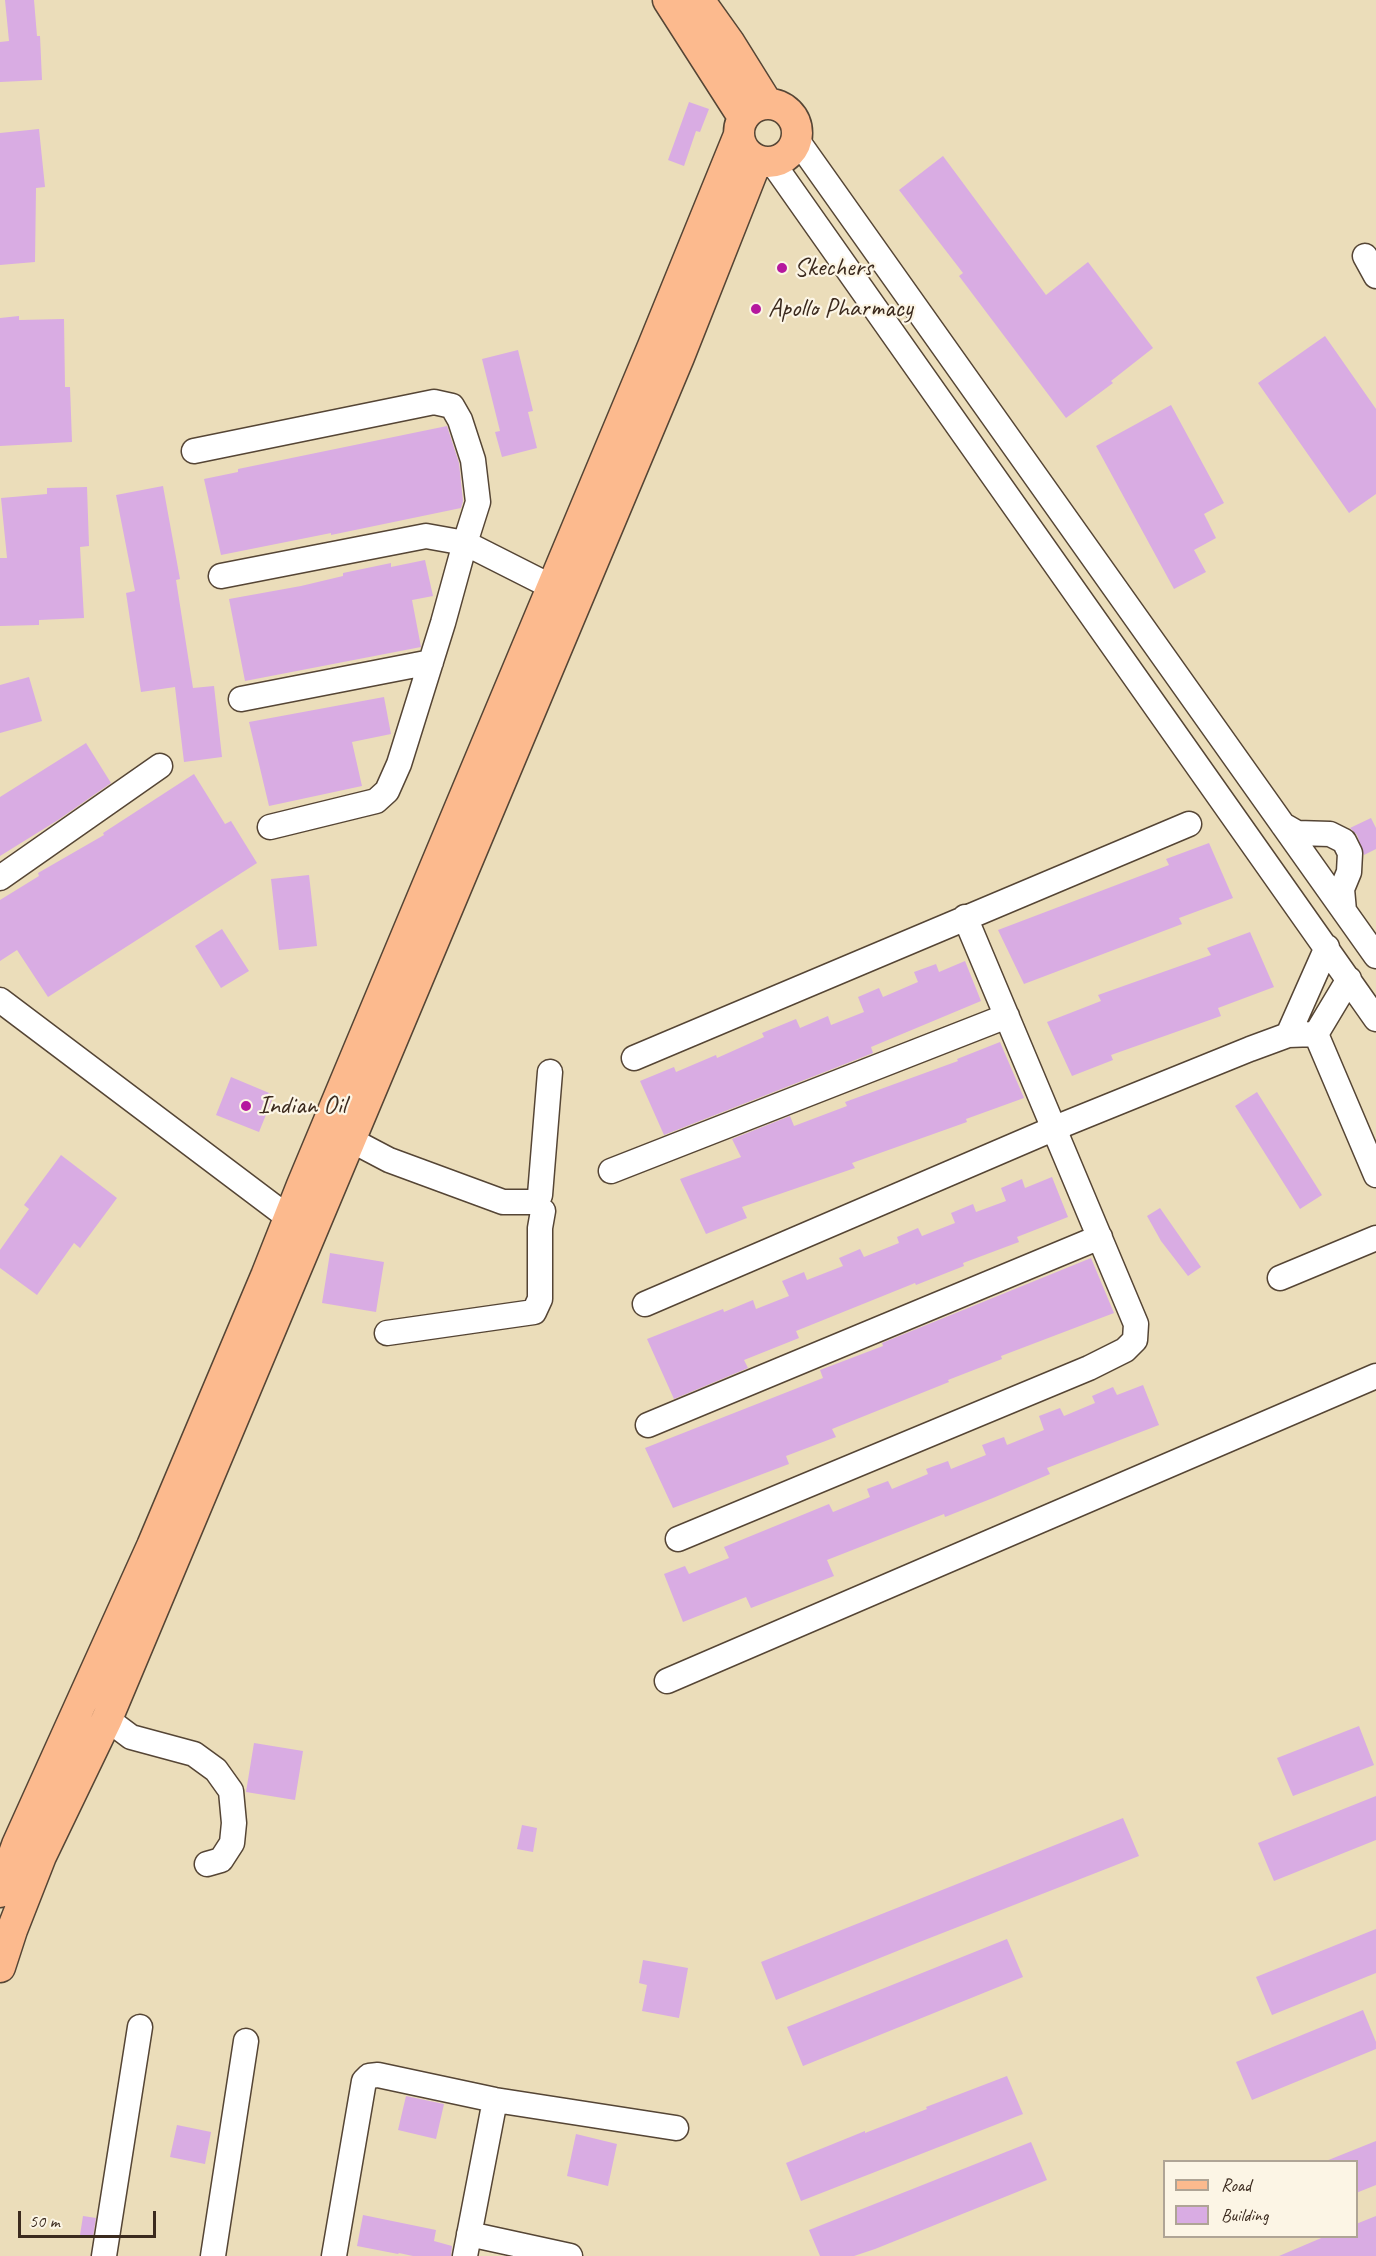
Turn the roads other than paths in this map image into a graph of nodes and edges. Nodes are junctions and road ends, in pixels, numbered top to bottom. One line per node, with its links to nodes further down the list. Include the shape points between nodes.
1 (668, 0): 3 (main road)
2 (699, 0): 3 (main road, via 729,42)
3 (750, 118): 4 (main road, via 780,106 795,120); 5 (main road, via 743,149); 9 (main road)
4 (797, 140): 5 (main road, via 786,157); 14 (street)
5 (764, 161): 19 (street); 30 (main road)
6 (194, 451): 7 (street, via 434,402 452,406 473,460 478,502)
7 (465, 543): 8 (street, via 426,536); 9 (street); 10 (street)
8 (221, 576)
9 (552, 587): 34 (main road)
10 (431, 662): 11 (street); 15 (street, via 387,791 376,801)
11 (242, 699)
12 (160, 766): 16 (street)
13 (1189, 824): 18 (street)
14 (1283, 825): 17 (street); 17 (street, via 1297,833 1338,836 1350,845 1342,889)
15 (270, 827)
16 (0, 878)
17 (1344, 911): 20 (street)
18 (965, 917): 23 (street); 27 (street)
19 (1327, 947): 21 (street); 26 (street)
20 (1376, 956)
21 (1349, 979): 24 (street); 25 (street)
22 (0, 1000): 34 (street)
23 (1007, 1016): 29 (street); 31 (street)
24 (1376, 1019)
25 (1316, 1034): 26 (street); 32 (street)
26 (1288, 1035): 29 (street)
27 (634, 1058)
28 (550, 1071): 33 (street)
29 (1055, 1128): 35 (street); 38 (street)
30 (351, 1140): 33 (street, via 389,1160 503,1202); 44 (main road)
31 (611, 1171)
32 (1376, 1175)
33 (538, 1203): 39 (street, via 540,1299 534,1312)
34 (289, 1218): 46 (main road, via 152,1546 17,1845)
35 (1100, 1237): 41 (street); 42 (street, via 1136,1324 1135,1340 1125,1350)
36 (1376, 1238): 37 (street)
37 (1280, 1278)
38 (645, 1304)
39 (387, 1333)
40 (1376, 1376): 43 (street)
41 (648, 1425)
42 (678, 1539)
43 (667, 1681)
44 (107, 1719): 45 (street, via 131,1737 194,1754 216,1770 231,1791 232,1843 220,1860); 47 (main road, via 40,1856)
45 (207, 1864)
46 (0, 1892)
47 (0, 1967)
48 (140, 2026): 53 (street)
49 (246, 2041): 54 (street)
50 (495, 2100): 51 (street); 52 (street); 55 (street, via 369,2076 364,2081)
51 (676, 2128)
52 (467, 2245): 56 (street)
53 (104, 2256)
54 (213, 2256)
55 (334, 2256)
56 (570, 2256)

